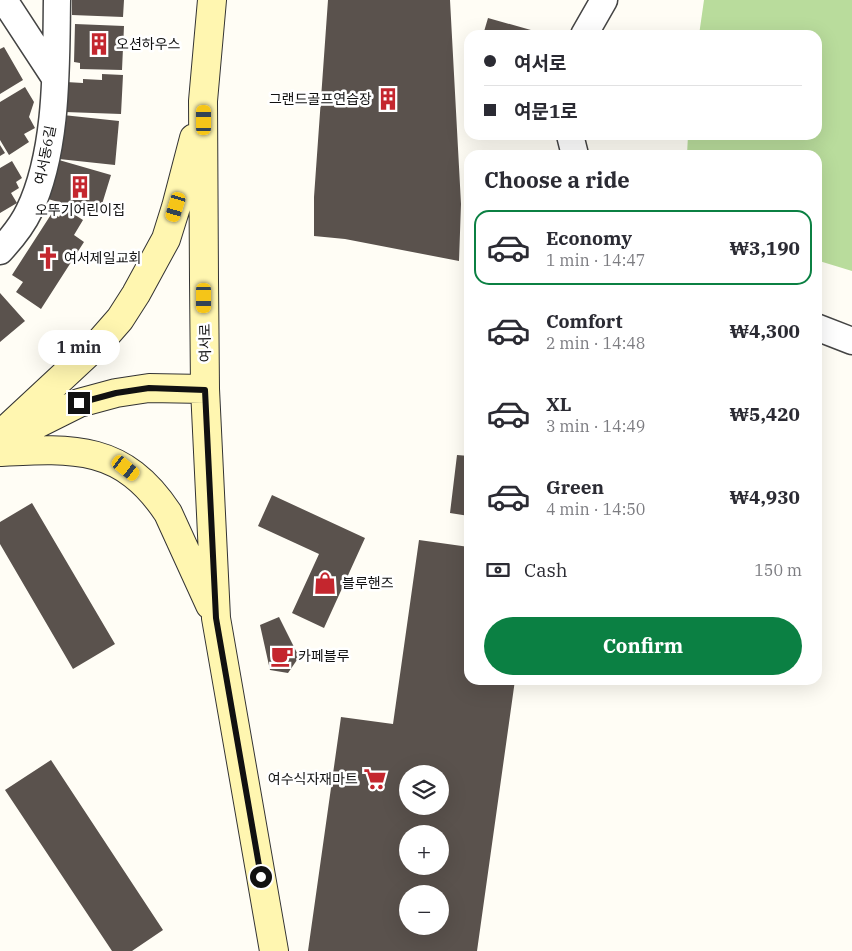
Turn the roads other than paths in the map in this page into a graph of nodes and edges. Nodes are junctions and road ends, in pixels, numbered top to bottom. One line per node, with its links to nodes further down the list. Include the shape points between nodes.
1 (4, 0): 6 (street)
2 (57, 0): 6 (street, 여서동6길)
3 (212, 0): 7 (street, 여서로)
4 (604, 0): 5 (street)
5 (587, 30)
6 (55, 78): 8 (street, 여서동6길, via 48,148 36,197 28,214)
7 (203, 101): 11 (street, 여서로); 12 (street, via 166,240 136,294 99,343)
8 (0, 251)
9 (822, 329): 10 (street)
10 (852, 341)
11 (205, 390): 13 (street, via 149,388 116,393 79,403); 15 (street, 여서로)
12 (0, 435)
13 (0, 443)
14 (0, 452): 15 (street, via 46,449 79,452 126,468 149,488 168,513)
15 (216, 618): 16 (street, 여서로)
16 (274, 951)

